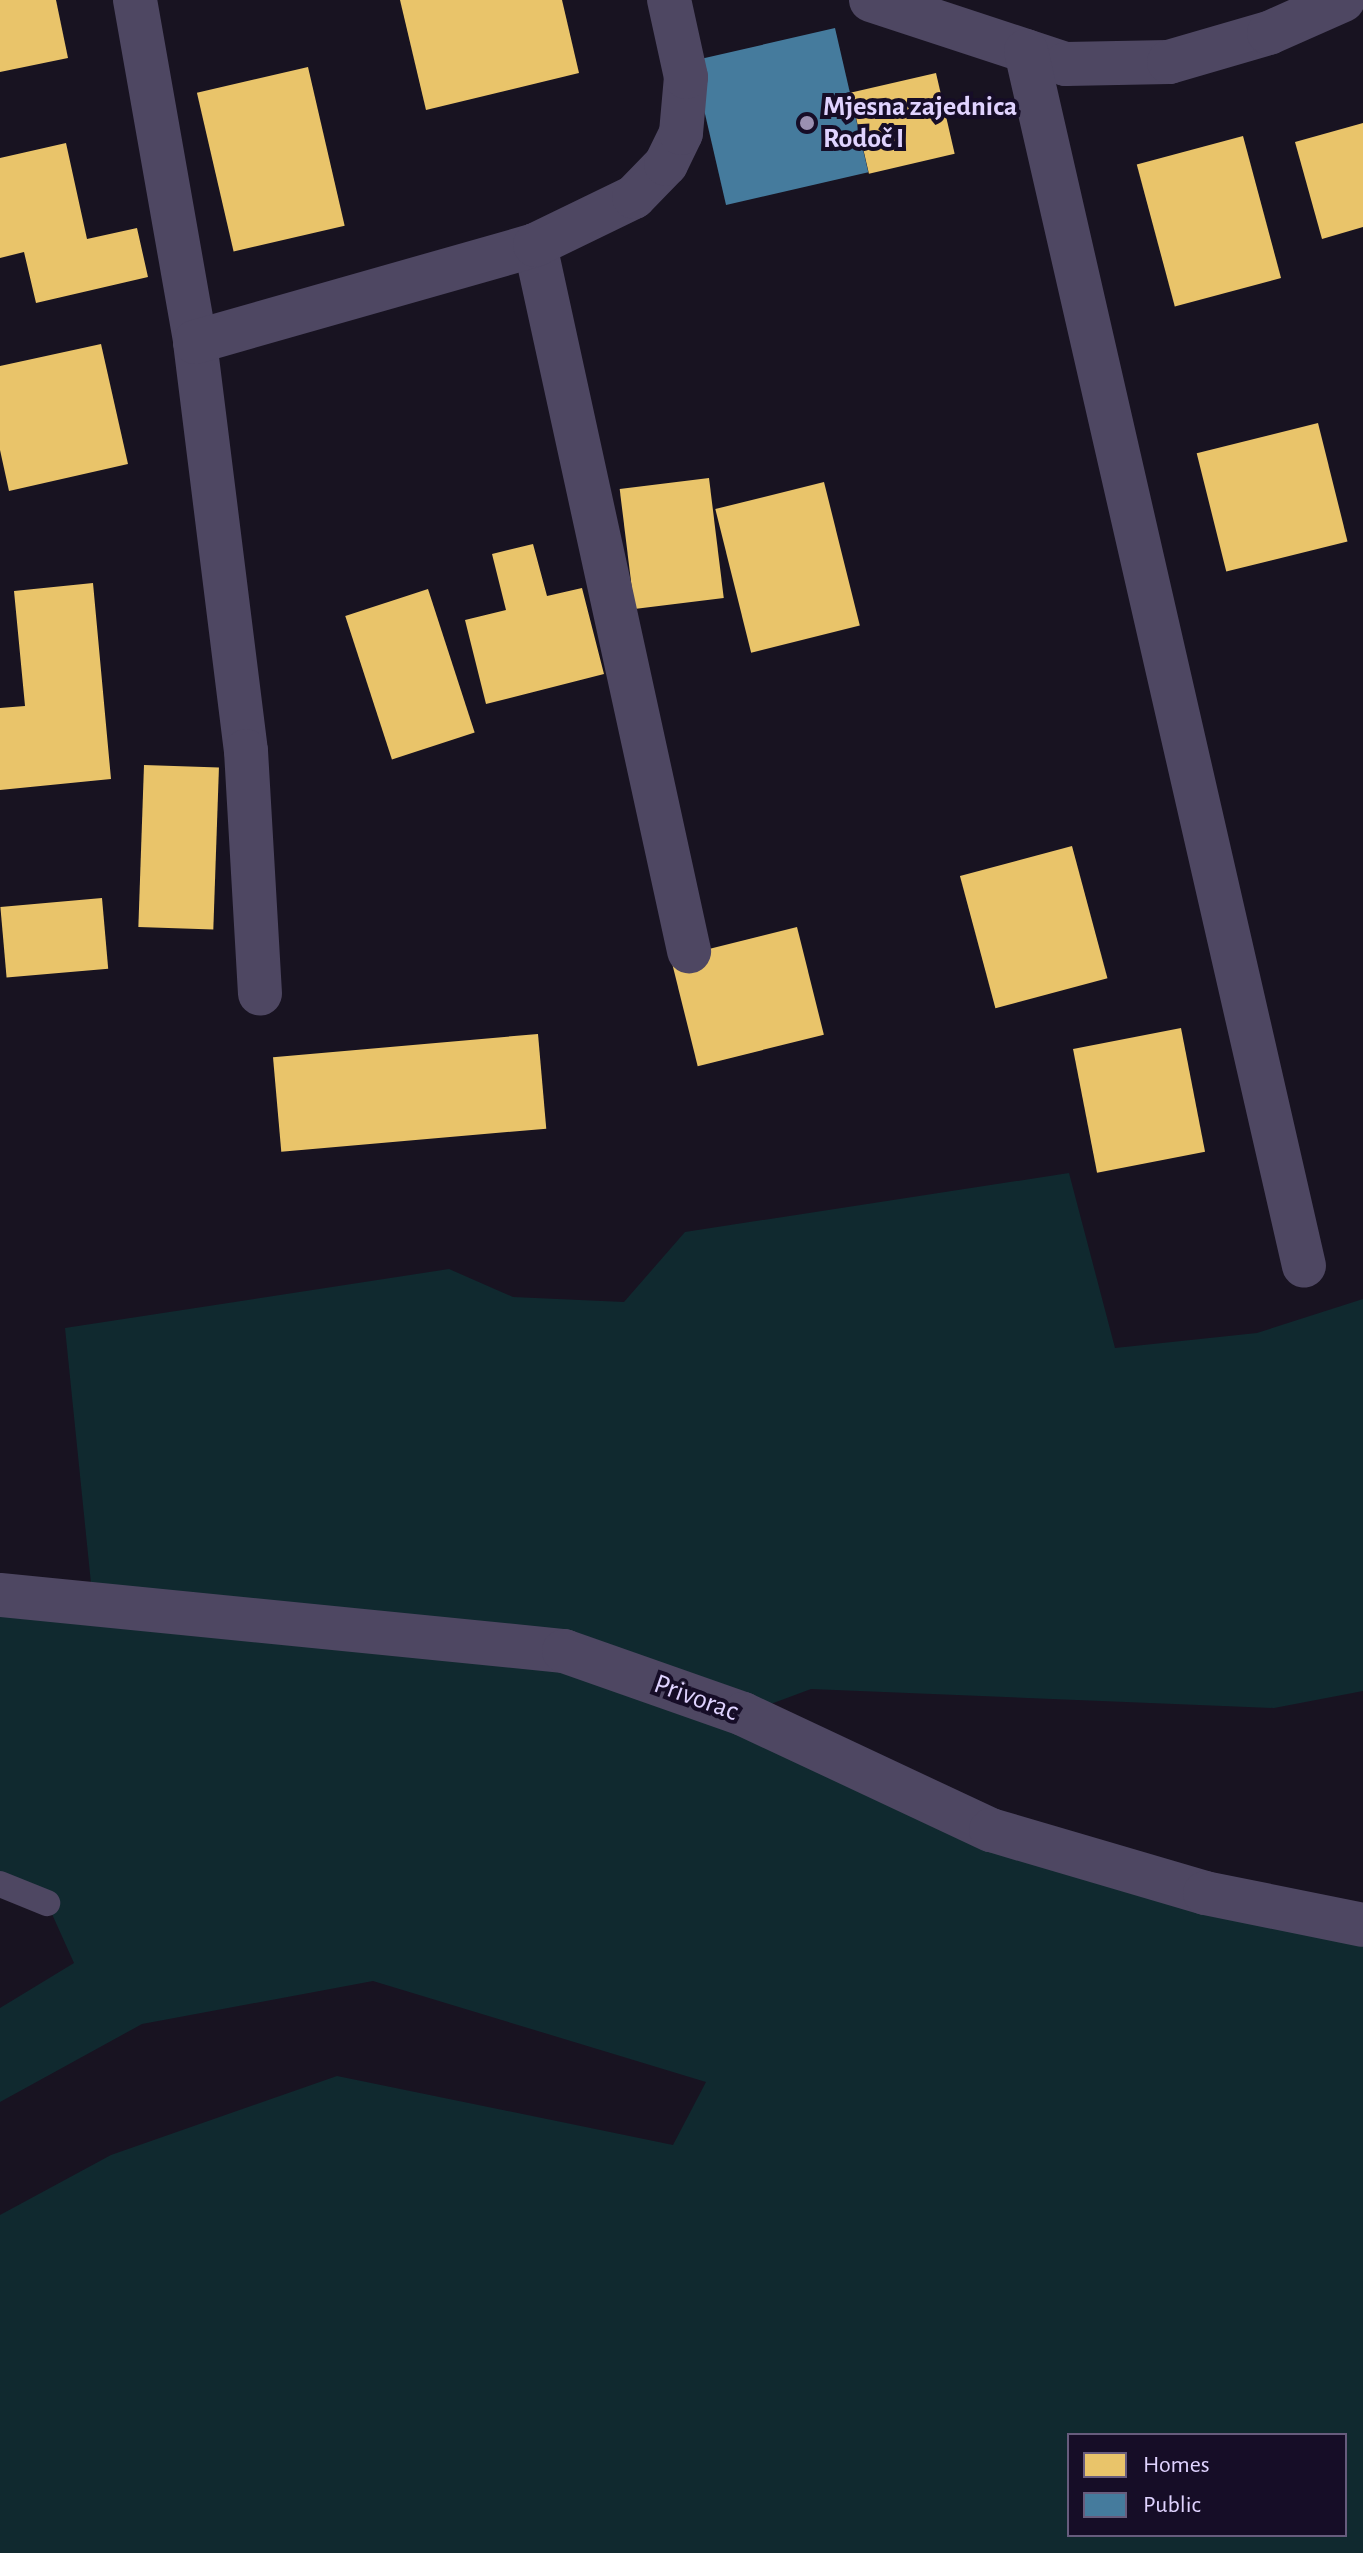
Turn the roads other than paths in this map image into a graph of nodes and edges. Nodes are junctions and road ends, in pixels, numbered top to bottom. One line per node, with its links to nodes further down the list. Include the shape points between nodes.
1 (135, 0): 7 (street)
2 (669, 0): 6 (street, via 686,77 681,133 666,164 634,197)
3 (871, 0): 5 (street)
4 (1343, 0): 5 (street, via 1269,33 1169,62 1066,64)
5 (1026, 51): 10 (street)
6 (535, 245): 7 (street); 8 (street)
7 (195, 342): 9 (street, via 246,751)
8 (689, 951)
9 (260, 994)
10 (1304, 1266)
11 (0, 1595): 14 (street, Privorac, via 564,1651 743,1714 991,1830 1205,1893)
12 (0, 1884): 13 (lane)
13 (47, 1903)
14 (1363, 1925)

